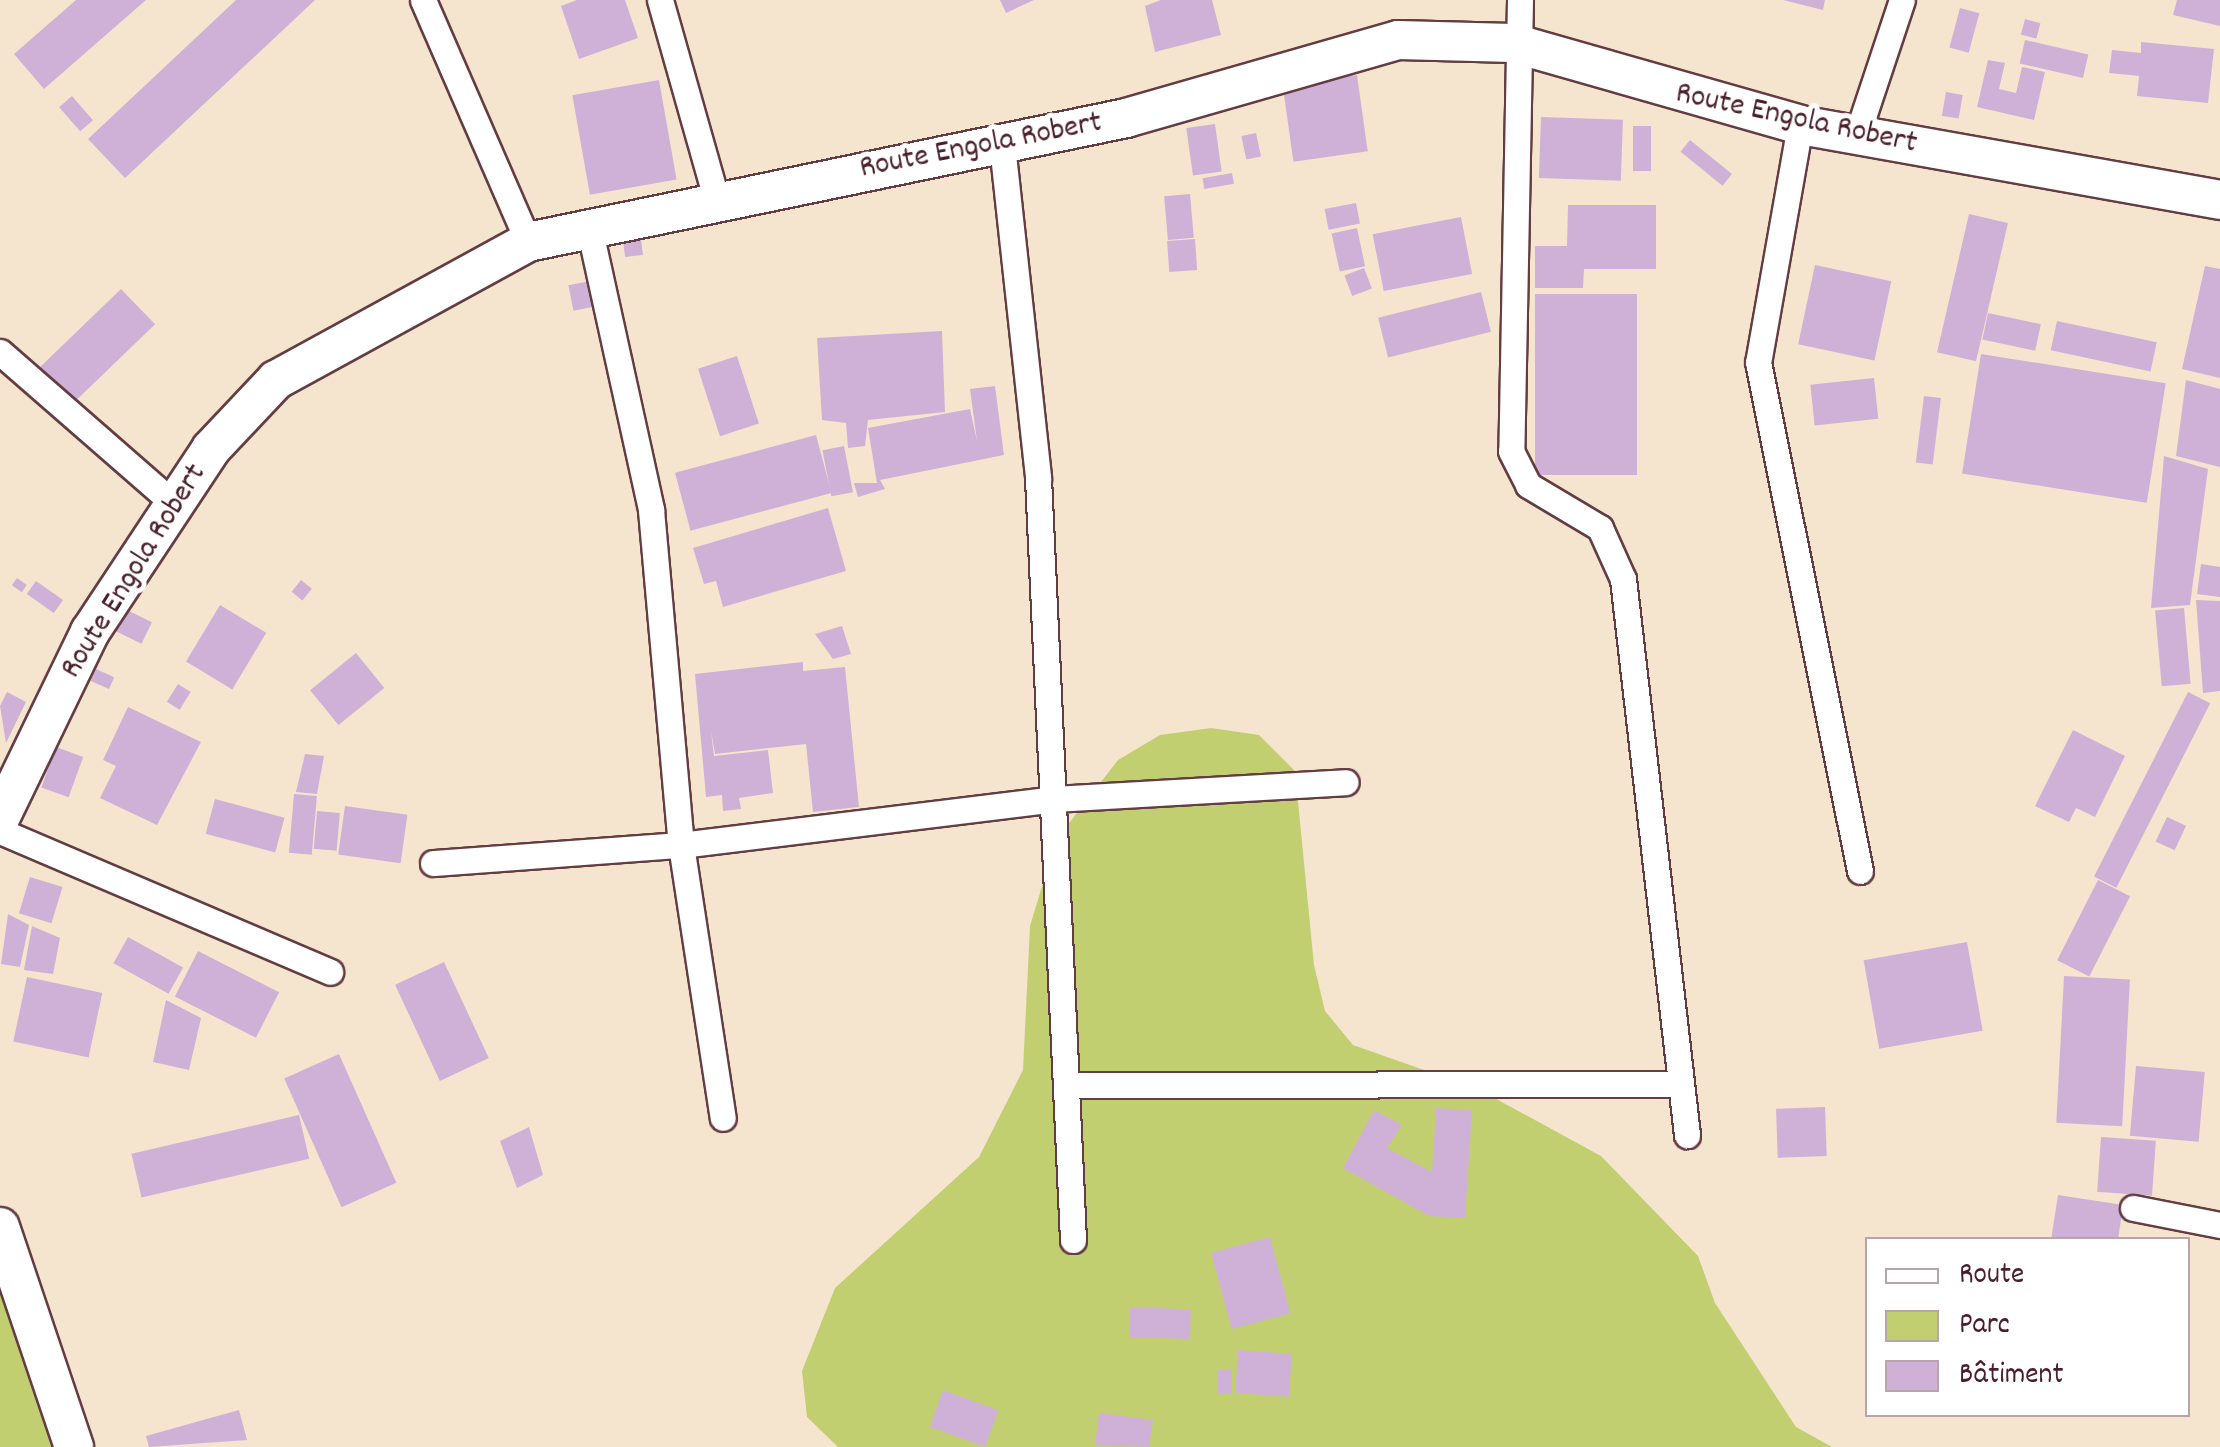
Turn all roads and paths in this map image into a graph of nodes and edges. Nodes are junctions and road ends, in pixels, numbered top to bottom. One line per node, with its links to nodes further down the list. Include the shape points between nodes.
1 (423, 0): 12 (street)
2 (660, 0): 9 (street)
3 (1520, 0): 5 (street)
4 (1902, 0): 7 (street)
5 (1513, 44): 6 (street, Route Engola Robert); 8 (street, Route Engola Robert, via 1358,48); 23 (street, via 1512,451 1528,484 1600,528 1624,579)
6 (1800, 125): 7 (street, Route Engola Robert); 21 (street, via 1758,362)
7 (1857, 135): 10 (street, Route Engola Robert)
8 (1002, 144): 9 (street, Route Engola Robert); 16 (street, via 1038,478)
9 (716, 198): 11 (street, Route Engola Robert)
10 (2220, 200)
11 (590, 227): 12 (street, Route Engola Robert); 19 (street, via 651,510)
12 (528, 242): 14 (street, Route Engola Robert, via 276,380)
13 (0, 352): 14 (street)
14 (172, 502): 17 (street, Route Engola Robert, via 90,632)
15 (1346, 782): 16 (street)
16 (1053, 799): 19 (street); 24 (street)
17 (0, 818)
18 (0, 831): 22 (street)
19 (681, 845): 20 (street); 25 (street)
20 (433, 863)
21 (1860, 871)
22 (330, 972)
23 (1680, 1084): 24 (street); 26 (street)
24 (1066, 1085): 30 (street)
25 (723, 1118)
26 (1688, 1135)
27 (2133, 1208): 28 (street)
28 (2220, 1225)
29 (0, 1227): 31 (street)
30 (1073, 1240)
31 (7, 1272): 32 (street)
32 (74, 1447)

